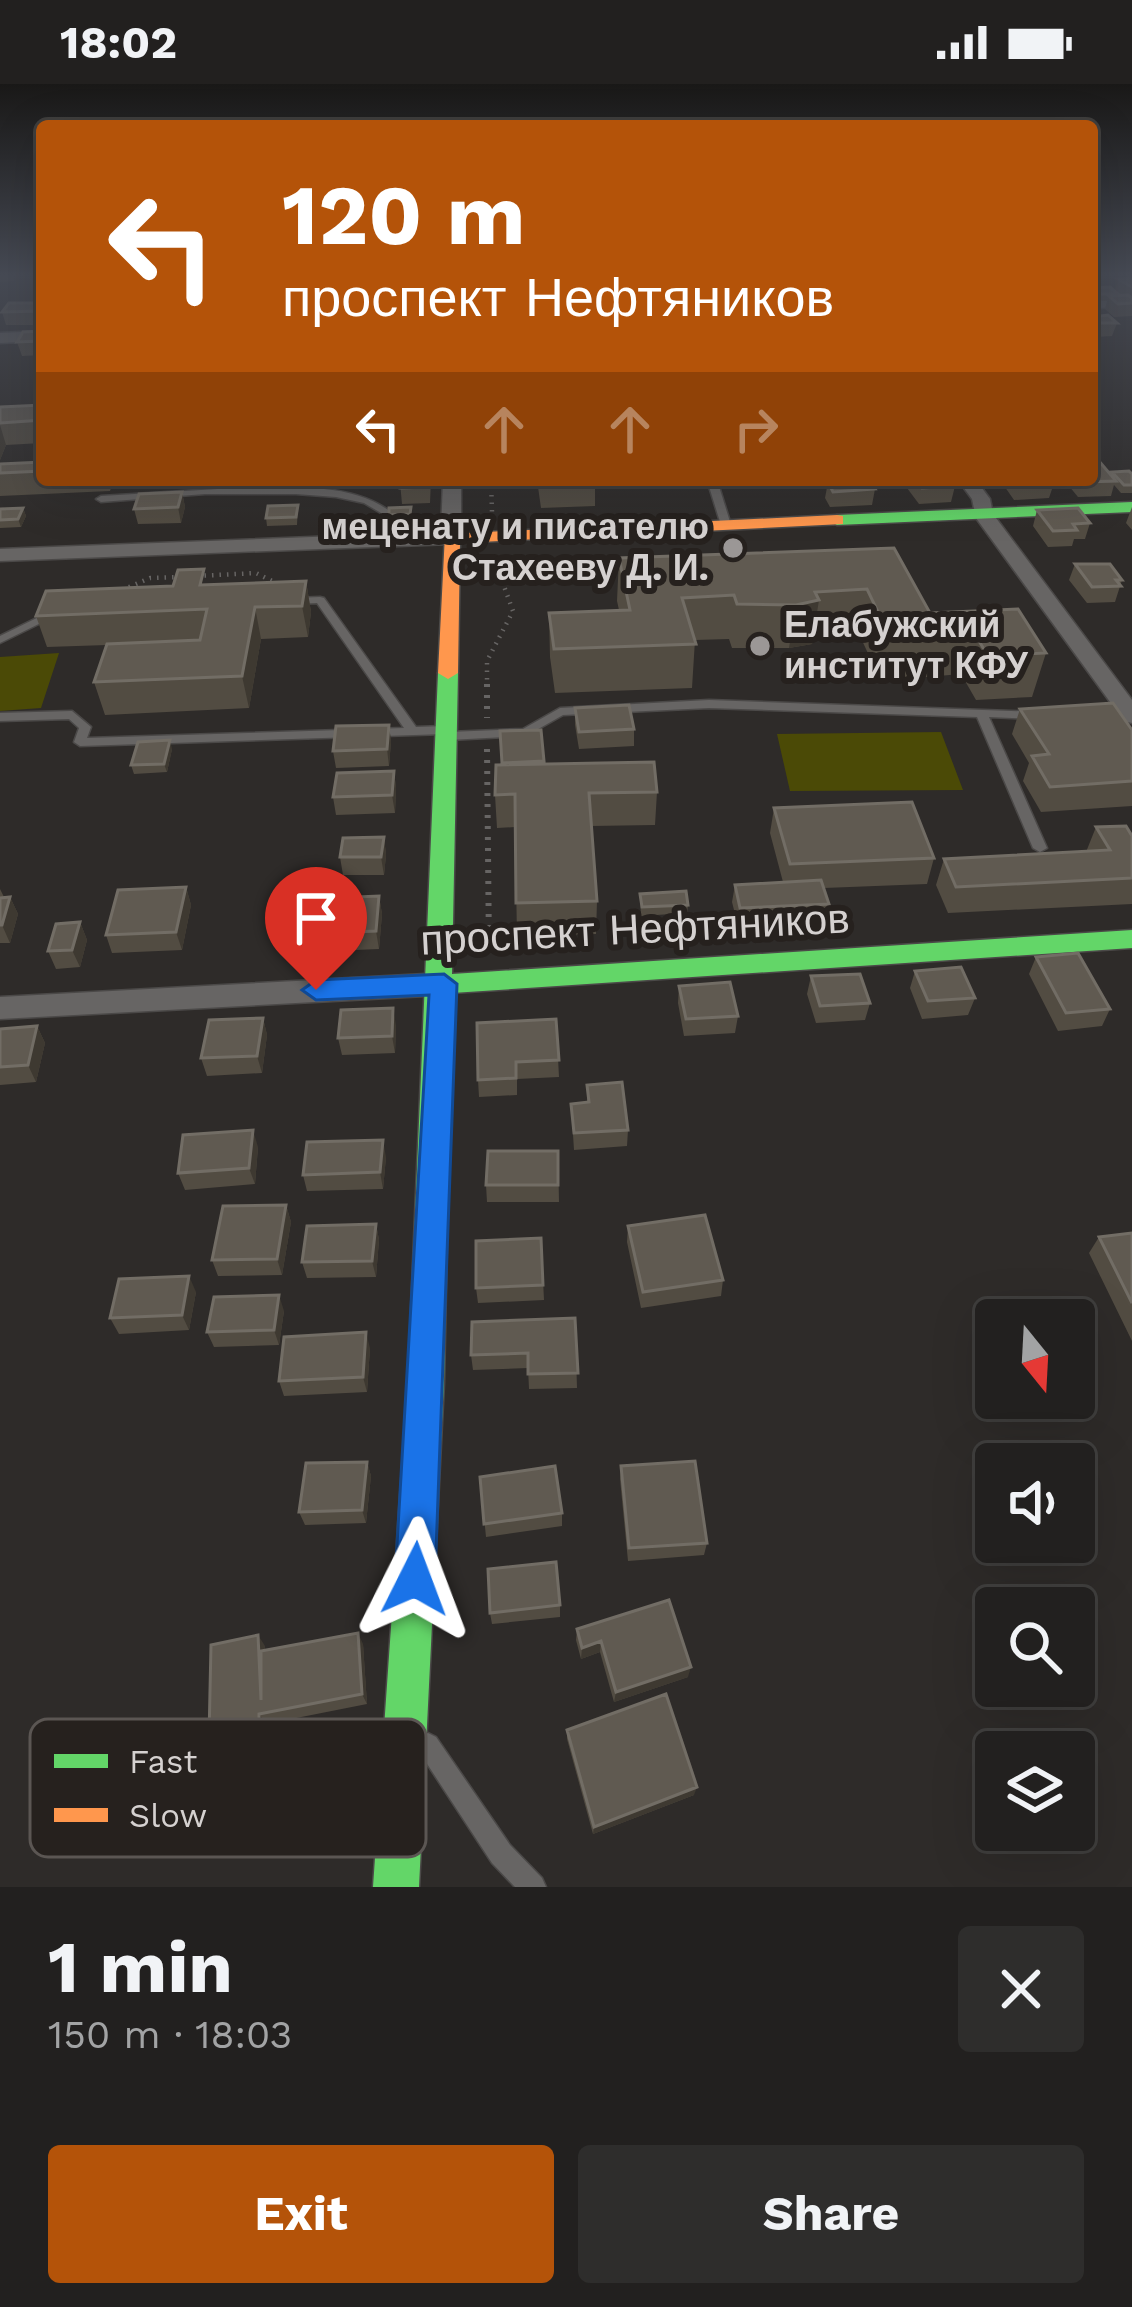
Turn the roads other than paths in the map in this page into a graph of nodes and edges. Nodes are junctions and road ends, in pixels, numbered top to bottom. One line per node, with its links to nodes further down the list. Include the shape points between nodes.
1 (452, 486): 8 (street)
2 (714, 486): 7 (lane)
3 (972, 486): 6 (street)
4 (101, 500): 9 (lane, via 191,489 338,496 380,504)
5 (1132, 507): 6 (street)
6 (983, 514): 7 (street); 14 (street)
7 (726, 525): 8 (street)
8 (451, 538): 9 (street); 19 (street)
9 (384, 540): 10 (street)
10 (1, 558)
11 (272, 602): 18 (lane, via 320,600)
12 (58, 610): 13 (lane)
13 (0, 640)
14 (1125, 714)
15 (1052, 715): 16 (lane)
16 (983, 716): 19 (lane, via 710,704 560,712 526,732); 20 (lane)
17 (0, 717): 18 (lane, via 72,715 85,727 80,742)
18 (413, 732): 19 (lane)
19 (448, 733): 22 (street)
20 (1040, 848)
21 (1132, 939): 22 (street, проспект Нефтяников)
22 (444, 984): 23 (street, проспект Нефтяников); 24 (street)
23 (0, 1008)
24 (409, 1716): 25 (street); 26 (lane)
25 (409, 1719)
26 (411, 1719)
27 (426, 1742): 30 (lane, via 501,1854)
28 (398, 1857): 29 (street)
29 (396, 1887)
30 (533, 1887)

